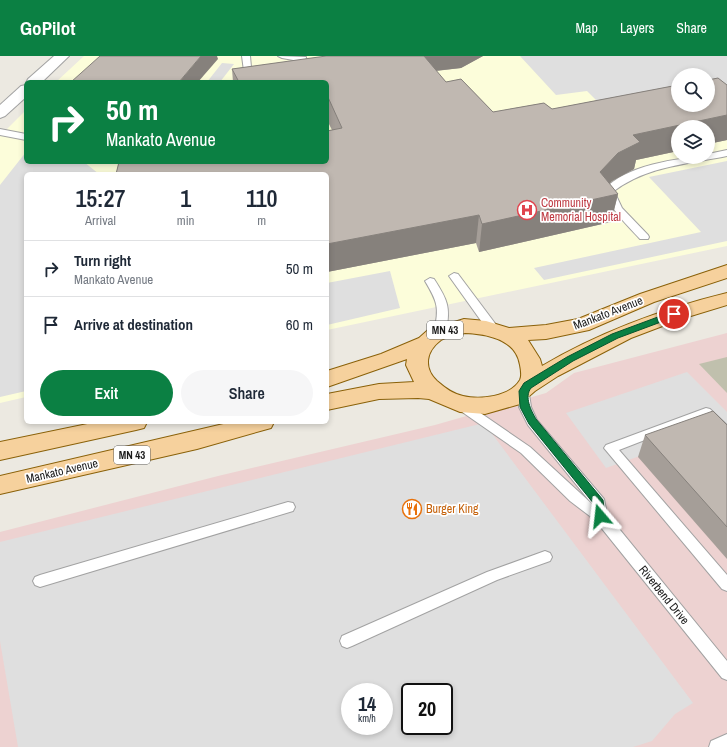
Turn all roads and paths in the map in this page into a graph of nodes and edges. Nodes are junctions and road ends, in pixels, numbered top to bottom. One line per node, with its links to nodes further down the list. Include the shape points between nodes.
1 (62, 56): 8 (street)
2 (246, 56): 4 (lane)
3 (282, 56): 6 (lane, via 303,59 300,72)
4 (247, 69): 5 (lane); 7 (lane)
5 (269, 70)
6 (292, 72)
7 (241, 78)
8 (35, 80)
9 (24, 91): 10 (street)
10 (0, 113)
11 (0, 132): 12 (lane)
12 (24, 137)
13 (727, 153): 14 (lane)
14 (715, 155)
15 (671, 164): 16 (lane, via 620,180 609,190 611,199 620,211)
16 (644, 236)
17 (727, 271): 22 (main road, Mankato Avenue / MN 43, via 654,296 582,325 546,332)
18 (454, 276): 22 (lane, via 474,306)
19 (430, 281): 21 (lane, via 443,303 445,313)
20 (727, 299): 25 (main road, Mankato Avenue / MN 43, via 662,318 615,336 570,359)
21 (440, 331): 22 (main road, Mankato Avenue / MN 43, via 464,326); 23 (main road, Mankato Avenue / MN 43)
22 (501, 332): 25 (main road, via 522,345 531,360 532,373)
23 (423, 344): 24 (main road, Mankato Avenue / MN 43, via 388,359); 26 (main road, Mankato Avenue / MN 43, via 417,356 417,369 422,381)
24 (329, 378)
25 (526, 388): 28 (main road, Mankato Avenue / MN 43, via 504,402 493,405); 35 (lane, Riverbend Drive, via 525,407 532,422 599,503)
26 (431, 391): 27 (main road, Mankato Avenue / MN 43, via 392,389 351,395); 28 (main road, Mankato Avenue / MN 43)
27 (329, 401)
28 (458, 404): 35 (lane, Riverbend Drive, via 501,431 534,457 587,509)
29 (127, 424): 32 (main road)
30 (256, 424): 33 (main road, Mankato Avenue / MN 43)
31 (727, 433): 38 (lane, via 706,412 610,448)
32 (0, 451)
33 (0, 485)
34 (288, 507): 37 (lane)
35 (600, 516): 40 (lane, Riverbend Drive)
36 (545, 557): 39 (lane, via 492,576)
37 (40, 581)
38 (727, 585)
39 (347, 641)
40 (727, 673)

